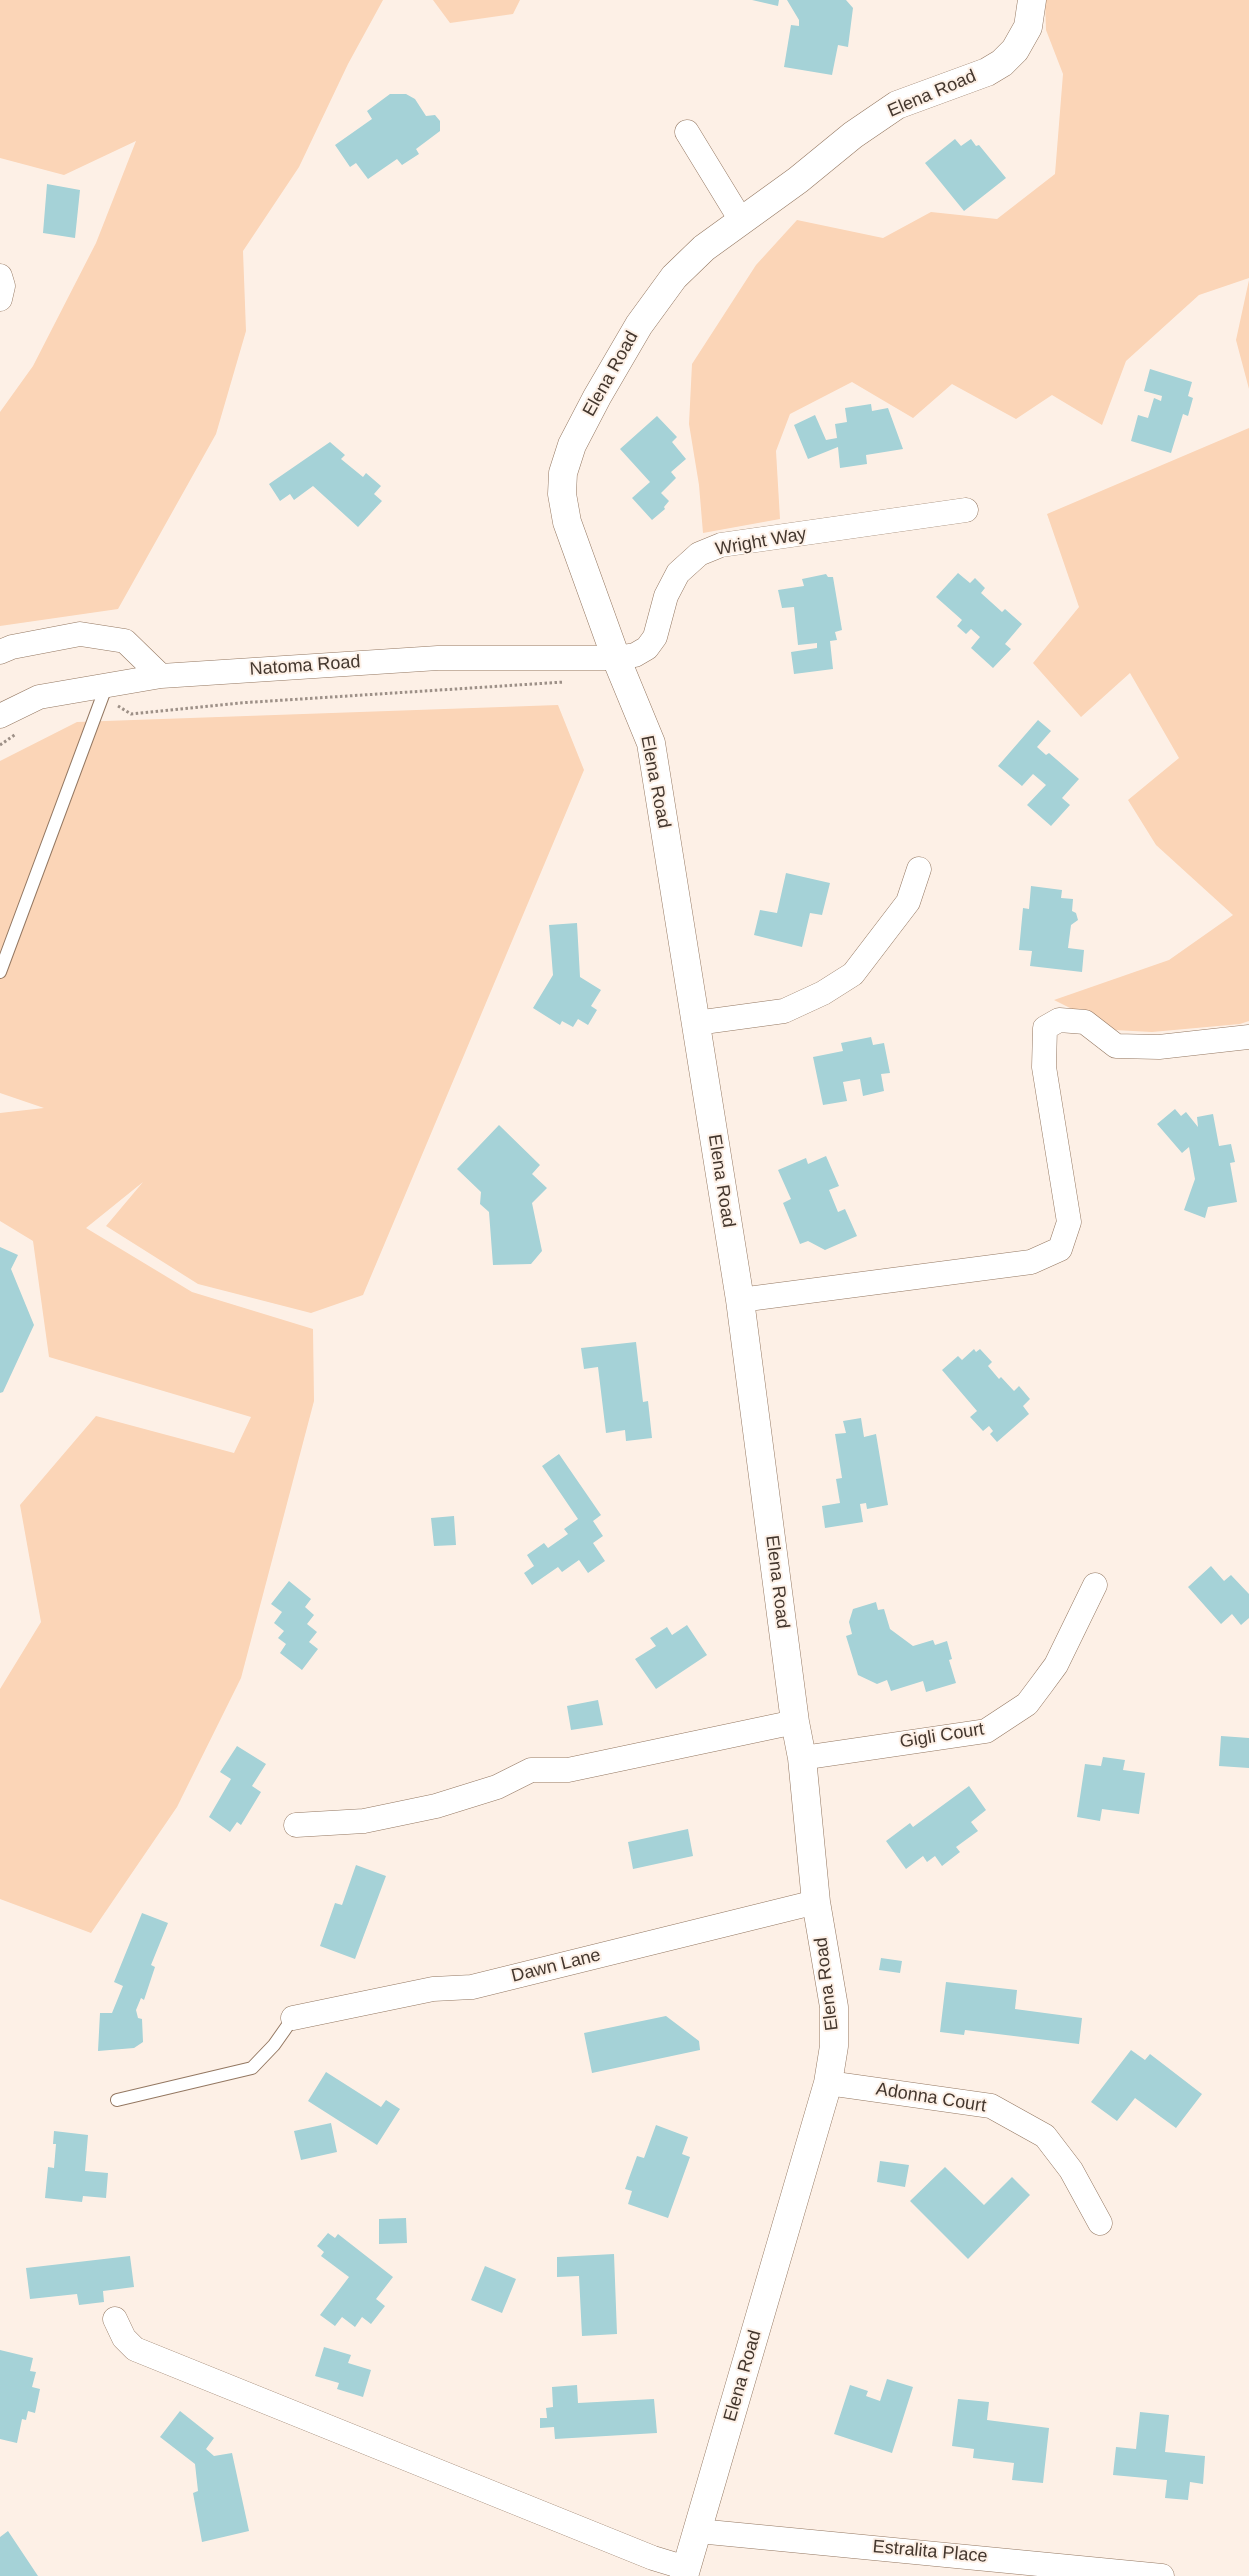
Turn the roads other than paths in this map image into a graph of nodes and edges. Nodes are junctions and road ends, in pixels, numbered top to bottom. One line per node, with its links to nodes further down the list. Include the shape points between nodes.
1 (1032, 0): 3 (street, Elena Road, via 1028,27 1015,50 1002,63 987,72 897,105 853,135)
2 (687, 132): 3 (street)
3 (742, 222): 8 (street, Elena Road, via 704,248 674,277 639,325 572,445 563,473 562,494 567,522)
4 (0, 276): 5 (street, via 3,286)
5 (0, 299)
6 (966, 510): 8 (street, Wright Way, via 721,545 699,554 678,573 666,596 655,637 647,648 635,655)
7 (0, 652): 9 (street, via 80,634 126,641)
8 (616, 658): 9 (street, Natoma Road, via 438,658); 14 (street, Elena Road, via 651,743)
9 (160, 676): 10 (street, Natoma Road)
10 (104, 692): 11 (street, Natoma Road, via 39,697); 13 (lane)
11 (0, 716)
12 (920, 869): 14 (street, via 908,902 853,974 823,993 784,1011)
13 (0, 972)
14 (696, 1023): 16 (street, Elena Road)
15 (1249, 1037): 16 (street, via 1159,1047 1116,1046 1086,1022 1059,1020 1045,1028 1044,1067 1069,1222 1060,1249 1031,1262)
16 (740, 1300): 18 (street, Elena Road)
17 (1095, 1585): 19 (street, Gigli Court, via 1056,1665 1042,1684 1027,1704 986,1732)
18 (795, 1722): 19 (street, Elena Road); 20 (street, via 568,1770 531,1770 497,1787 436,1806 364,1821)
19 (802, 1758): 21 (street, Elena Road)
20 (296, 1826)
21 (816, 1902): 22 (street, Dawn Lane, via 472,1987 433,1989); 23 (street, Elena Road, via 834,2006 834,2046)
22 (293, 2018): 24 (lane, via 274,2046 252,2068)
23 (828, 2082): 25 (street, Adonna Court, via 991,2106 1045,2136 1071,2170); 27 (street, Elena Road)
24 (117, 2100)
25 (1100, 2223)
26 (115, 2319): 28 (street, via 124,2338 136,2349)
27 (698, 2531): 28 (street, Elena Road); 29 (street, Estralita Place)
28 (685, 2572)
29 (1162, 2576)

